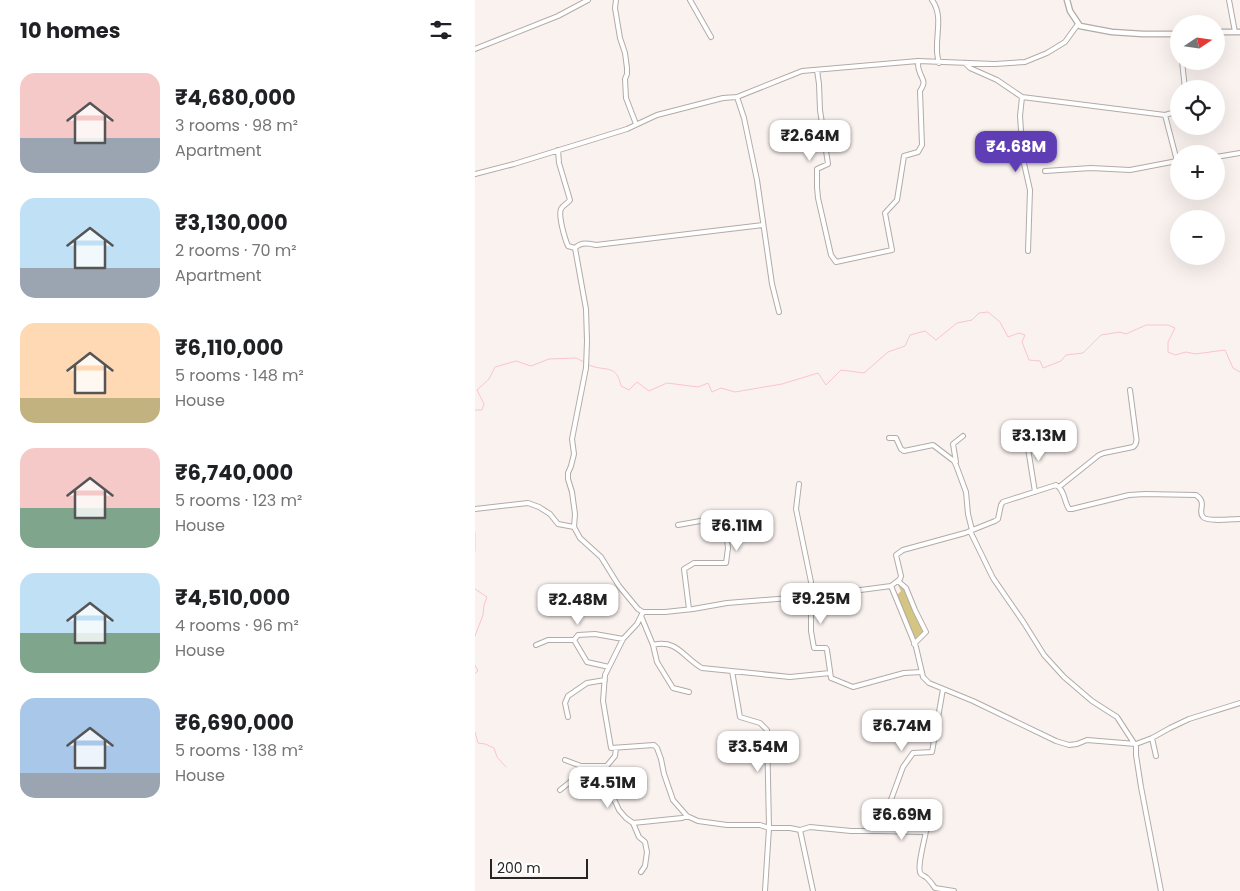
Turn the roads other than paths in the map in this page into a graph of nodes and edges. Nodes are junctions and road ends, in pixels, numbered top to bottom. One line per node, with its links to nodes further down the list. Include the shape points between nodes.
1 (588, 0): 12 (street, via 558,16)
2 (616, 0): 21 (street, via 627,68 625,98)
3 (690, 0): 11 (street)
4 (932, 0): 14 (street, via 939,18)
5 (1067, 0): 7 (main road)
6 (1229, 0): 9 (street)
7 (1079, 24): 10 (main road, via 1112,32); 15 (street, via 1065,42 1025,62)
8 (1225, 32): 9 (main road)
9 (1238, 32)
10 (1170, 35)
11 (711, 37)
12 (475, 49)
13 (918, 61): 14 (street); 16 (street); 16 (street, via 924,84 920,91 921,145 918,152 904,156 897,200 885,213 891,250 836,262 831,255 818,198 817,169 828,164)
14 (939, 62): 15 (street)
15 (965, 63): 18 (street)
16 (817, 70): 17 (street, via 802,71)
17 (737, 97): 21 (street, via 675,110); 29 (street, via 757,180)
18 (1022, 97): 20 (street); 31 (street, via 1023,159 1030,190)
19 (1170, 113): 20 (street)
20 (1165, 114): 22 (street)
21 (636, 124): 23 (street)
22 (1174, 145)
23 (558, 150): 28 (street); 30 (street, via 570,200 560,211 561,222 568,246)
24 (1240, 153): 25 (street)
25 (1225, 156)
26 (1170, 162): 27 (street, via 1130,170)
27 (1045, 171)
28 (475, 174)
29 (763, 225): 30 (street, via 584,244); 32 (street)
30 (575, 248): 44 (street, via 587,321 587,341 572,439 574,454 568,473)
31 (1028, 250)
32 (779, 312)
33 (1129, 390): 39 (street, via 1136,445 1104,453)
34 (963, 436): 37 (street, via 953,444)
35 (1026, 436): 40 (street)
36 (889, 438): 37 (street, via 896,438 904,451 933,445)
37 (956, 465): 45 (street, via 966,492)
38 (799, 484): 48 (street, via 796,509 811,582)
39 (1059, 487): 40 (street); 42 (street, via 1067,507 1072,510 1129,495 1196,495 1202,502 1204,519)
40 (1035, 492): 45 (street, via 1003,502 997,520)
41 (476, 509): 44 (street, via 528,503 550,514 557,524)
42 (1240, 519)
43 (678, 525): 49 (street, via 717,518 727,539 726,563 694,564 684,569)
44 (574, 527): 50 (street, via 580,538 601,556 619,586)
45 (971, 531): 46 (street, via 898,553 901,576); 66 (street, via 993,578 1044,655 1092,701 1117,717)
46 (898, 581): 47 (street); 53 (street, via 906,588 926,632)
47 (891, 586): 48 (street); 53 (street)
48 (811, 597): 49 (street, via 727,603); 59 (street, via 813,646 826,648)
49 (689, 610): 50 (street)
50 (642, 614): 51 (street); 55 (street)
51 (623, 639): 52 (street, via 595,634 578,635); 56 (street)
52 (574, 640): 54 (street, via 547,640); 56 (street, via 587,662)
53 (914, 644): 58 (street)
54 (536, 645)
55 (653, 645): 57 (street, via 663,643 678,648 702,668); 62 (street, via 657,662 673,688)
56 (609, 667): 60 (street)
57 (732, 671): 59 (street, via 791,677); 75 (street, via 740,716 759,723 767,730)
58 (922, 672): 59 (street, via 904,673 853,687 831,678); 61 (street, via 929,683)
59 (830, 673)
60 (605, 680): 64 (street, via 587,683 568,696 565,703); 67 (street, via 603,701 607,731 611,748)
61 (943, 689): 66 (street, via 1069,745 1087,740); 77 (street, via 932,752 913,753 903,767)
62 (689, 692)
63 (1240, 702): 65 (street, via 1189,719)
64 (568, 717)
65 (1152, 738): 66 (street); 68 (street)
66 (1135, 743): 82 (street)
67 (615, 748): 71 (street, via 615,756); 73 (street, via 654,745 673,800)
68 (1156, 756)
69 (565, 760): 70 (street)
70 (581, 766): 71 (street); 72 (street, via 575,778)
71 (607, 766): 74 (street, via 603,775 613,797 619,810)
72 (560, 790)
73 (687, 816): 74 (street); 75 (street, via 698,821)
74 (633, 823): 78 (street, via 645,842 647,852)
75 (769, 828): 76 (street); 79 (street)
76 (800, 830): 77 (street); 80 (street)
77 (881, 831): 81 (street, via 926,831 920,873 935,888)
78 (641, 872)
79 (765, 891)
80 (813, 891)
81 (954, 891)
82 (1161, 891)

